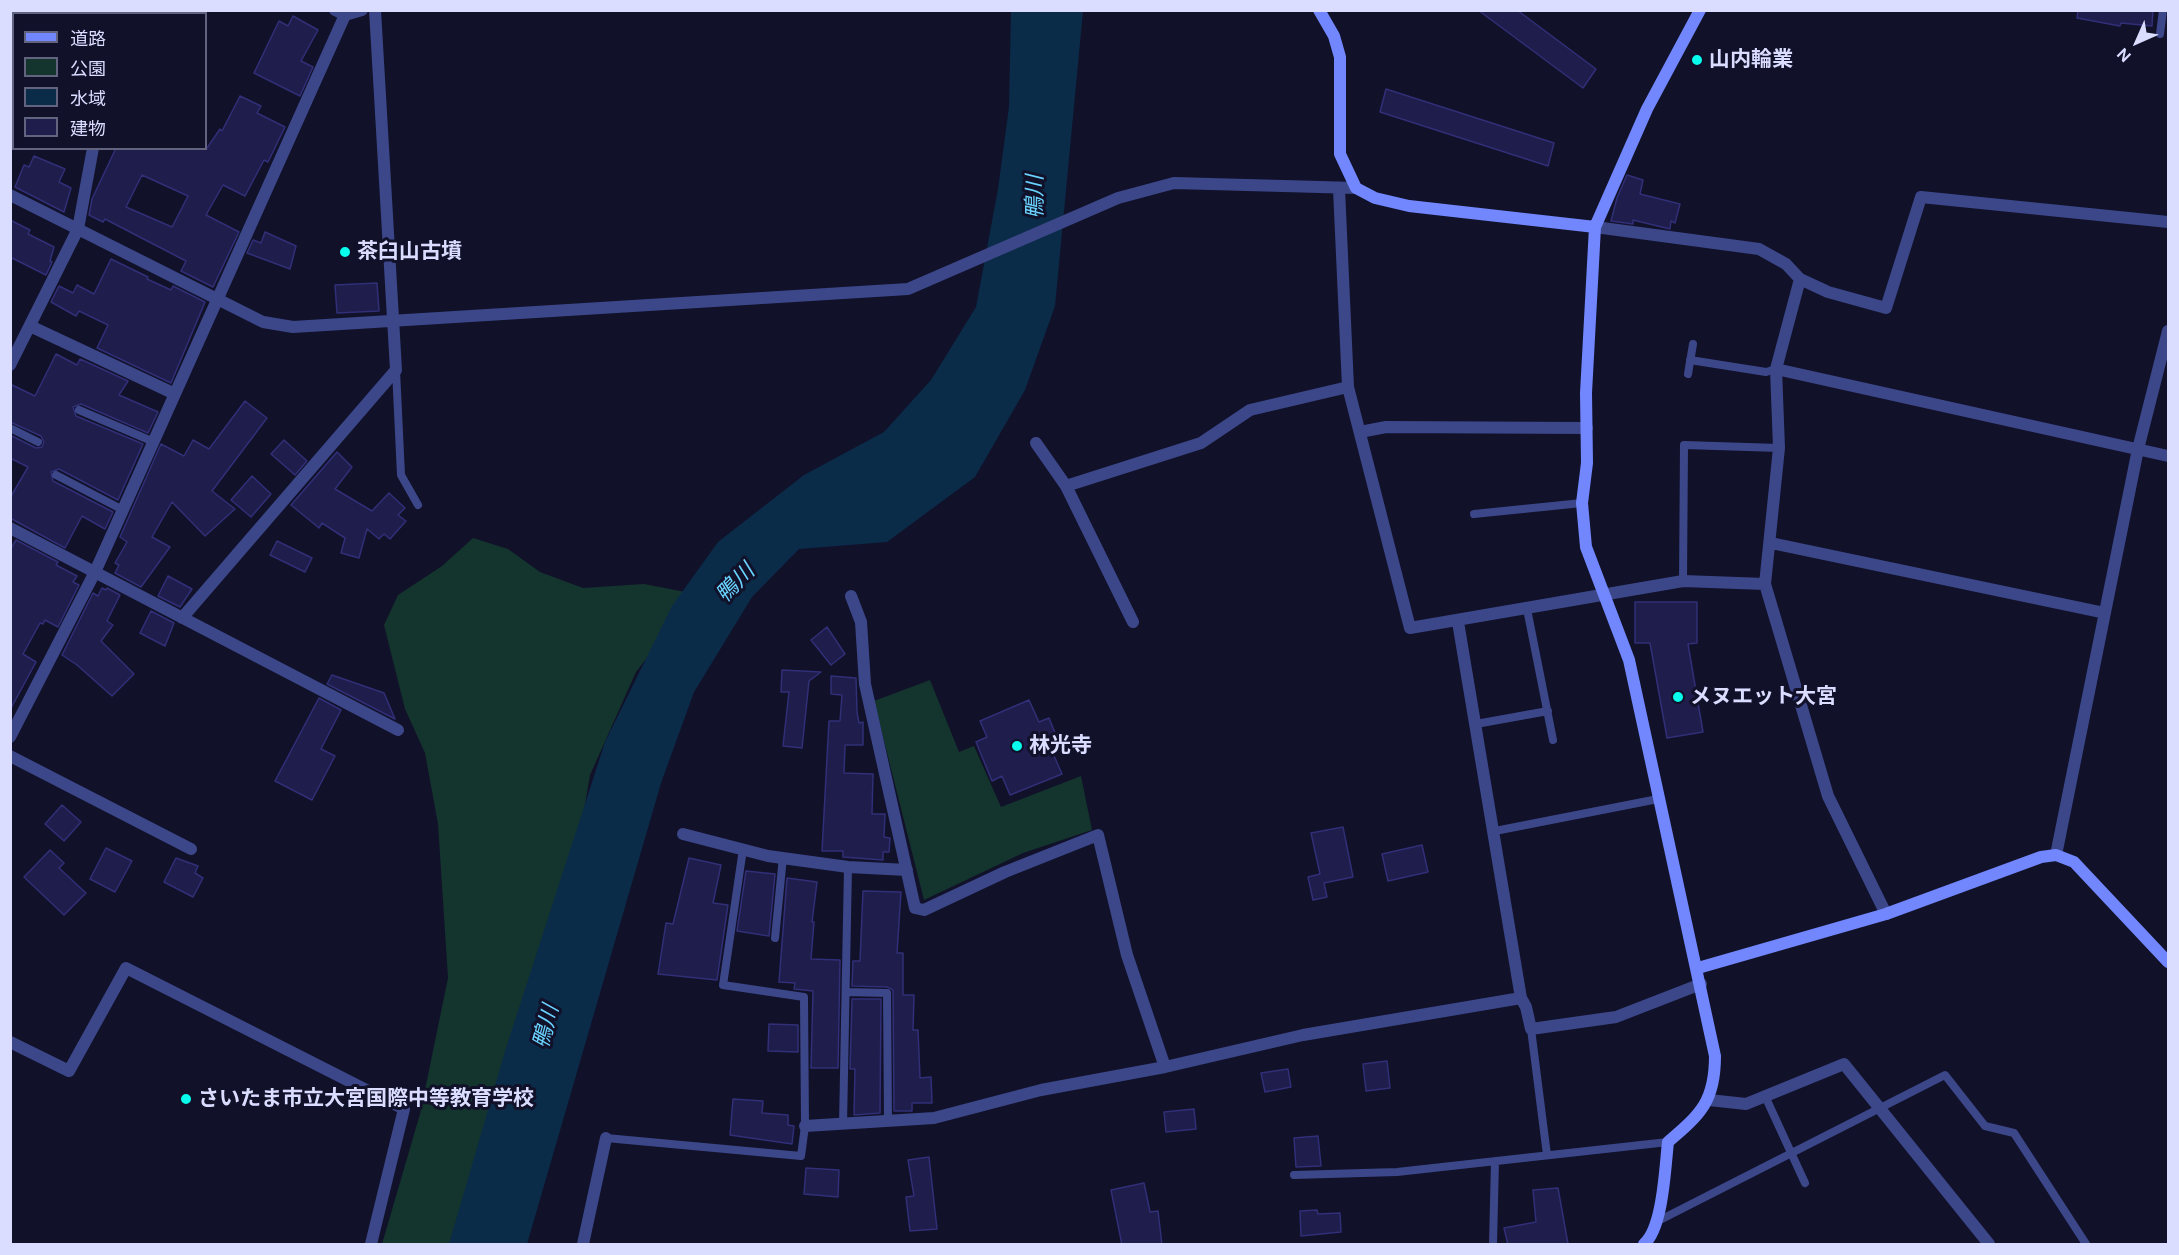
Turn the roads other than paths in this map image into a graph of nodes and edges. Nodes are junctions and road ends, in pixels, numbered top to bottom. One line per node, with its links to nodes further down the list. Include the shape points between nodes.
1 (362, 10): 6 (street)
2 (375, 10): 17 (street)
3 (1319, 10): 9 (street, via 1334,36 1340,57 1340,154)
4 (1700, 10): 13 (street, via 1647,109)
5 (2163, 10): 7 (lane)
6 (340, 13): 16 (street)
7 (2160, 34)
8 (93, 150): 14 (street)
9 (1356, 188): 10 (street); 13 (street, via 1375,198 1409,206)
10 (1338, 189): 17 (street, via 1174,183 1150,187 908,289); 26 (street)
11 (10, 195): 14 (street)
12 (2169, 222): 15 (street, via 1921,197 1886,308 1828,292)
13 (1595, 227): 15 (street, via 1759,249 1786,264); 30 (street)
14 (78, 229): 16 (street); 18 (street)
15 (1800, 279): 23 (street)
16 (218, 299): 17 (street, via 263,322 292,327); 27 (street)
17 (392, 323): 24 (street)
18 (30, 326): 22 (street); 27 (street)
19 (2169, 331): 36 (street)
20 (1693, 344): 21 (lane)
21 (1690, 360): 23 (lane, via 1766,372); 25 (lane)
22 (10, 365)
23 (1776, 369): 35 (street); 36 (street)
24 (396, 370): 41 (lane, via 401,475); 53 (street)
25 (1688, 374)
26 (1348, 387): 31 (street); 39 (street, via 1250,410 1201,443)
27 (175, 394): 33 (street)
28 (79, 410): 33 (lane)
29 (10, 428): 32 (lane)
30 (1587, 428): 31 (street, via 1386,427); 40 (street)
31 (1360, 432): 55 (street, via 1410,628)
32 (38, 442)
33 (154, 442): 42 (street)
34 (1036, 443): 39 (street)
35 (1779, 448): 45 (street); 47 (lane, via 1684,445)
36 (2138, 449): 37 (street); 52 (street)
37 (2169, 456)
38 (56, 475): 42 (lane)
39 (1065, 486): 54 (street)
40 (1582, 503): 43 (lane); 49 (street, via 1586,547)
41 (418, 505)
42 (123, 510): 46 (street)
43 (1474, 514)
44 (10, 528): 46 (street)
45 (1771, 543): 48 (street); 52 (street)
46 (94, 572): 53 (street); 59 (street)
47 (1683, 581): 48 (street); 49 (street)
48 (1765, 584): 71 (street, via 1827,796)
49 (1602, 594): 51 (street); 62 (street, via 1629,660)
50 (851, 596): 70 (street, via 861,622 865,684)
51 (1527, 609): 55 (street); 56 (lane)
52 (2105, 613): 67 (street)
53 (182, 618): 58 (street)
54 (1133, 622)
55 (1458, 622): 57 (street)
56 (1548, 711): 57 (lane); 60 (lane)
57 (1476, 724): 63 (street)
58 (398, 730)
59 (10, 736)
60 (1554, 740)
61 (10, 756): 65 (street)
62 (1658, 800): 63 (lane); 74 (street)
63 (1495, 831): 77 (street)
64 (683, 834): 66 (street)
65 (191, 849)
66 (743, 849): 68 (street); 86 (lane, via 723,985 804,998)
67 (2056, 855): 71 (street, via 2041,857); 73 (street, via 2074,862)
68 (783, 857): 69 (street); 72 (lane)
69 (848, 867): 70 (street); 76 (lane)
70 (907, 870): 80 (street, via 915,908 924,910 1098,835 1127,955)
71 (1886, 914): 74 (street)
72 (775, 938)
73 (2169, 962)
74 (1698, 968): 75 (street)
75 (1701, 984): 78 (street, via 1616,1017); 82 (street, via 1715,1056)
76 (846, 992): 84 (lane, via 887,993); 85 (lane)
77 (1521, 998): 78 (street); 80 (street, via 1303,1035)
78 (1531, 1029): 90 (lane)
79 (10, 1042): 95 (street, via 69,1071 126,968 404,1109)
80 (1166, 1068): 84 (street, via 1041,1090 934,1118)
81 (1765, 1096): 82 (street, via 1746,1104); 83 (street, via 1844,1064); 89 (lane)
82 (1709, 1100): 88 (street, via 1696,1118)
83 (1880, 1108): 89 (lane); 99 (street); 100 (lane, via 1945,1075 1985,1126 2014,1133)
84 (888, 1122): 85 (street)
85 (843, 1125): 86 (street)
86 (805, 1126): 87 (lane, via 801,1156)
87 (606, 1138): 96 (street)
88 (1668, 1142): 90 (lane); 94 (street)
89 (1792, 1152): 93 (lane); 94 (lane)
90 (1547, 1155): 91 (lane)
91 (1495, 1161): 92 (lane, via 1397,1172); 97 (lane)
92 (1294, 1175)
93 (1805, 1183)
94 (1655, 1222): 98 (street)
95 (371, 1245)
96 (583, 1245)
97 (1493, 1245)
98 (1644, 1245)
99 (1989, 1245)
100 (2086, 1245)

